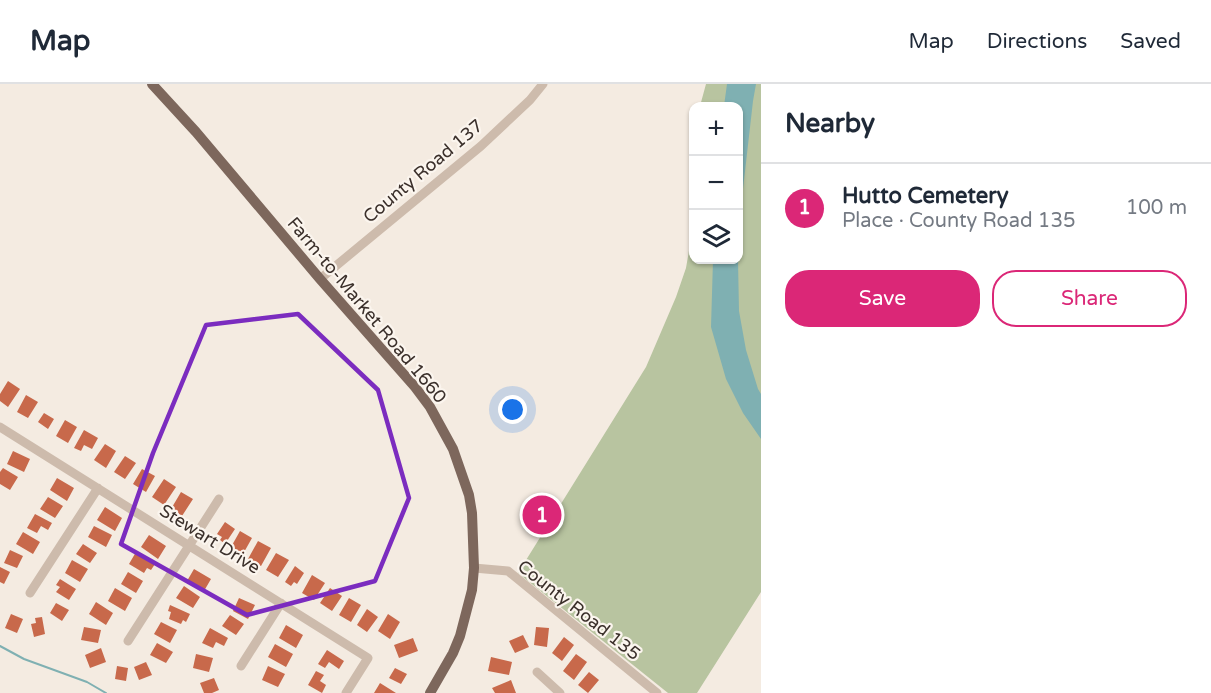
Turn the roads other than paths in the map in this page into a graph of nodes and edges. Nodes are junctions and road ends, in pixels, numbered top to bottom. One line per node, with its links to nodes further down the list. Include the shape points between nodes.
1 (152, 84): 3 (main road, Farm-to-Market Road 1660)
2 (543, 84): 3 (street, County Road 137, via 481,146)
3 (320, 279): 9 (main road, Farm-to-Market Road 1660, via 415,387 447,436 469,495)
4 (3, 429): 5 (street); 6 (street, Stewart Drive)
5 (0, 441)
6 (98, 488): 8 (street, Stewart Drive); 10 (street)
7 (219, 499): 8 (street)
8 (189, 545): 11 (street, Stewart Drive); 12 (street)
9 (474, 568): 16 (main road, Farm-to-Market Road 1660, via 460,636); 18 (street, County Road 135, via 508,571)
10 (30, 593)
11 (281, 603): 13 (street); 15 (street, Stewart Drive, via 368,658)
12 (128, 641)
13 (241, 666)
14 (537, 672): 17 (street)
15 (346, 693)
16 (430, 693)
17 (560, 693)
18 (657, 693)

